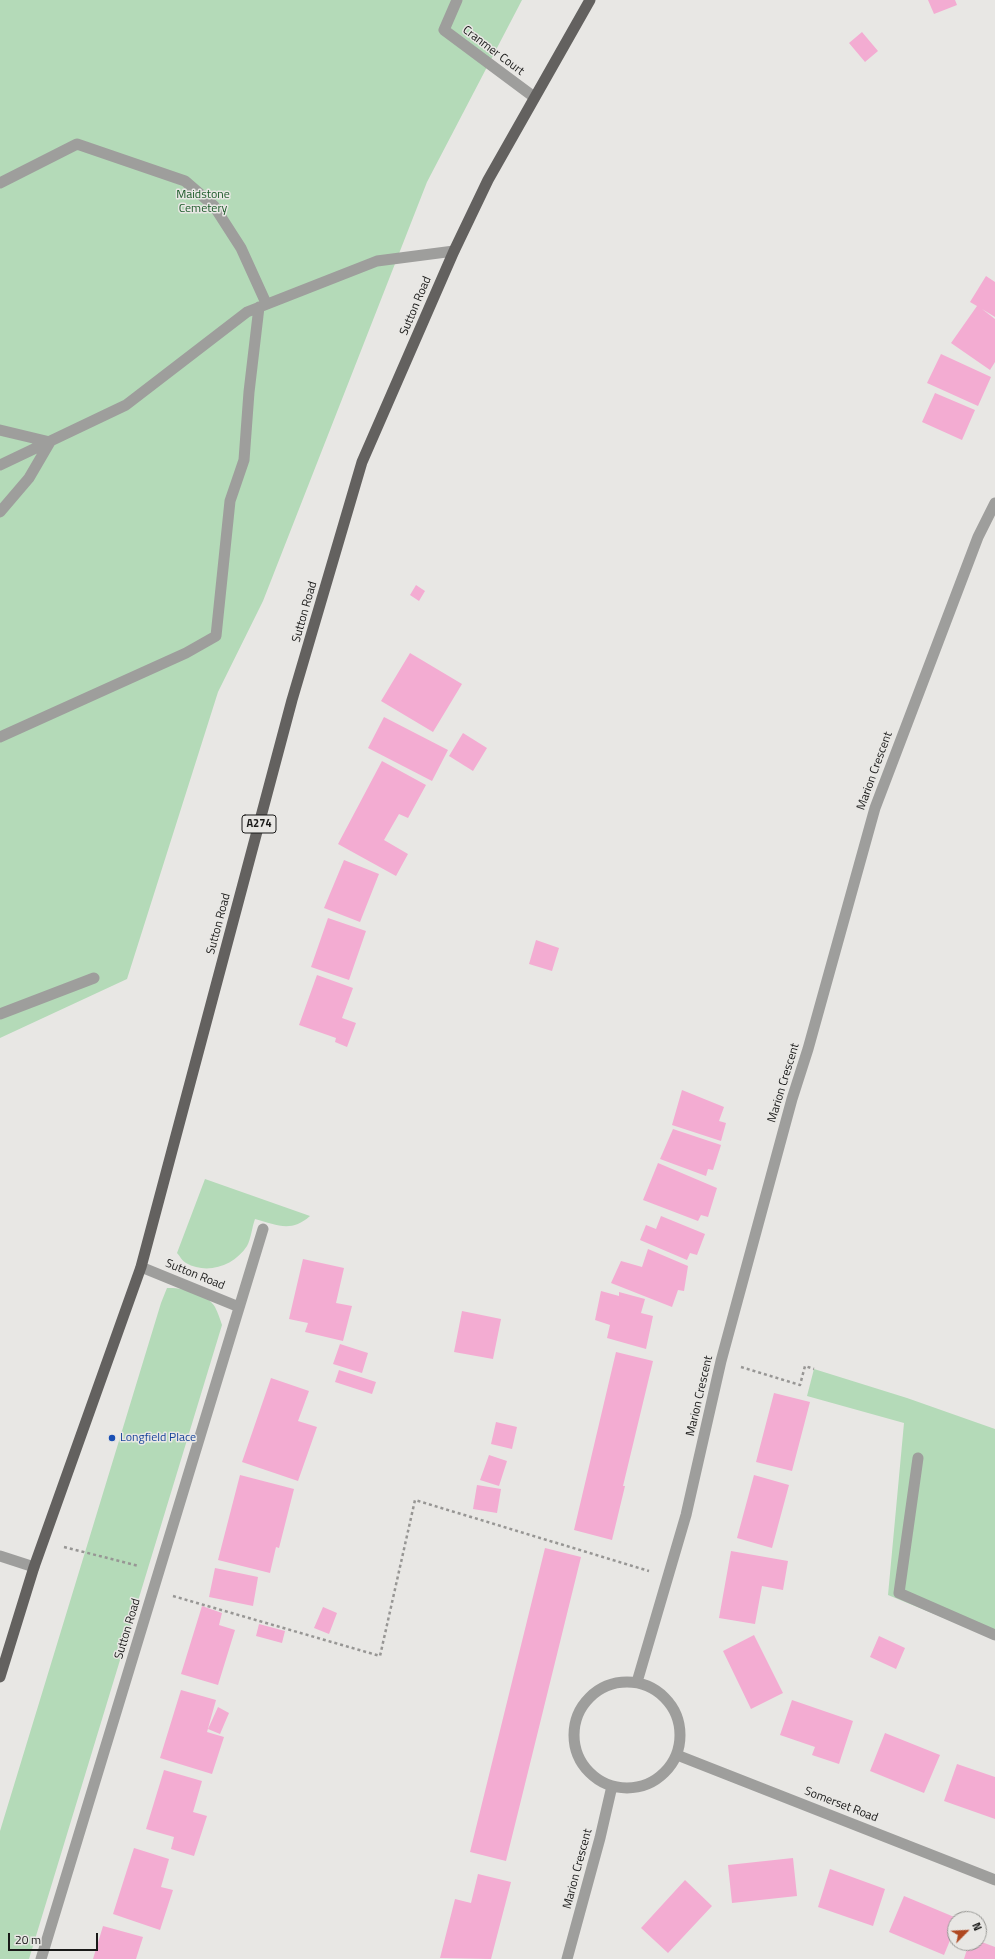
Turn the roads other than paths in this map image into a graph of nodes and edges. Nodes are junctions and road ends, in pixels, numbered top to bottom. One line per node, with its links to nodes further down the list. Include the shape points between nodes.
1 (457, 0): 3 (street, Cranmer Court, via 444,30)
2 (590, 0): 3 (main road, Sutton Road / A274)
3 (534, 97): 5 (main road, Sutton Road / A274, via 488,180)
4 (0, 183): 6 (street, via 77,144 185,181 214,206 241,248)
5 (454, 251): 6 (street, via 377,261); 16 (main road, Sutton Road / A274, via 362,462 292,700)
6 (262, 305): 8 (street, via 247,312 126,405); 12 (street, via 249,392 244,460 230,501 216,636 186,653)
7 (0, 430): 8 (street)
8 (50, 442): 9 (street); 11 (street, via 29,478)
9 (0, 465)
10 (995, 503): 23 (street, Marion Crescent, via 975,544 875,808 792,1099 721,1361 686,1515)
11 (0, 512)
12 (0, 737)
13 (94, 978): 14 (street)
14 (0, 1014)
15 (263, 1229): 17 (street, Sutton Road)
16 (141, 1267): 17 (street, Sutton Road); 20 (main road, Sutton Road / A274)
17 (239, 1307): 27 (street, Sutton Road)
18 (918, 1458): 21 (street, via 899,1593)
19 (0, 1556): 20 (street)
20 (34, 1567): 22 (main road, Sutton Road / A274)
21 (995, 1635)
22 (0, 1677)
23 (637, 1682): 24 (street, via 650,1686 662,1694 677,1715 681,1735); 25 (street, via 616,1683 601,1689 590,1696 577,1718 575,1743 580,1759 596,1778)
24 (677, 1755): 25 (street, via 662,1776 646,1785 629,1788); 26 (street, Somerset Road)
25 (612, 1786): 28 (street, Marion Crescent)
26 (995, 1880)
27 (41, 1959)
28 (567, 1959)

